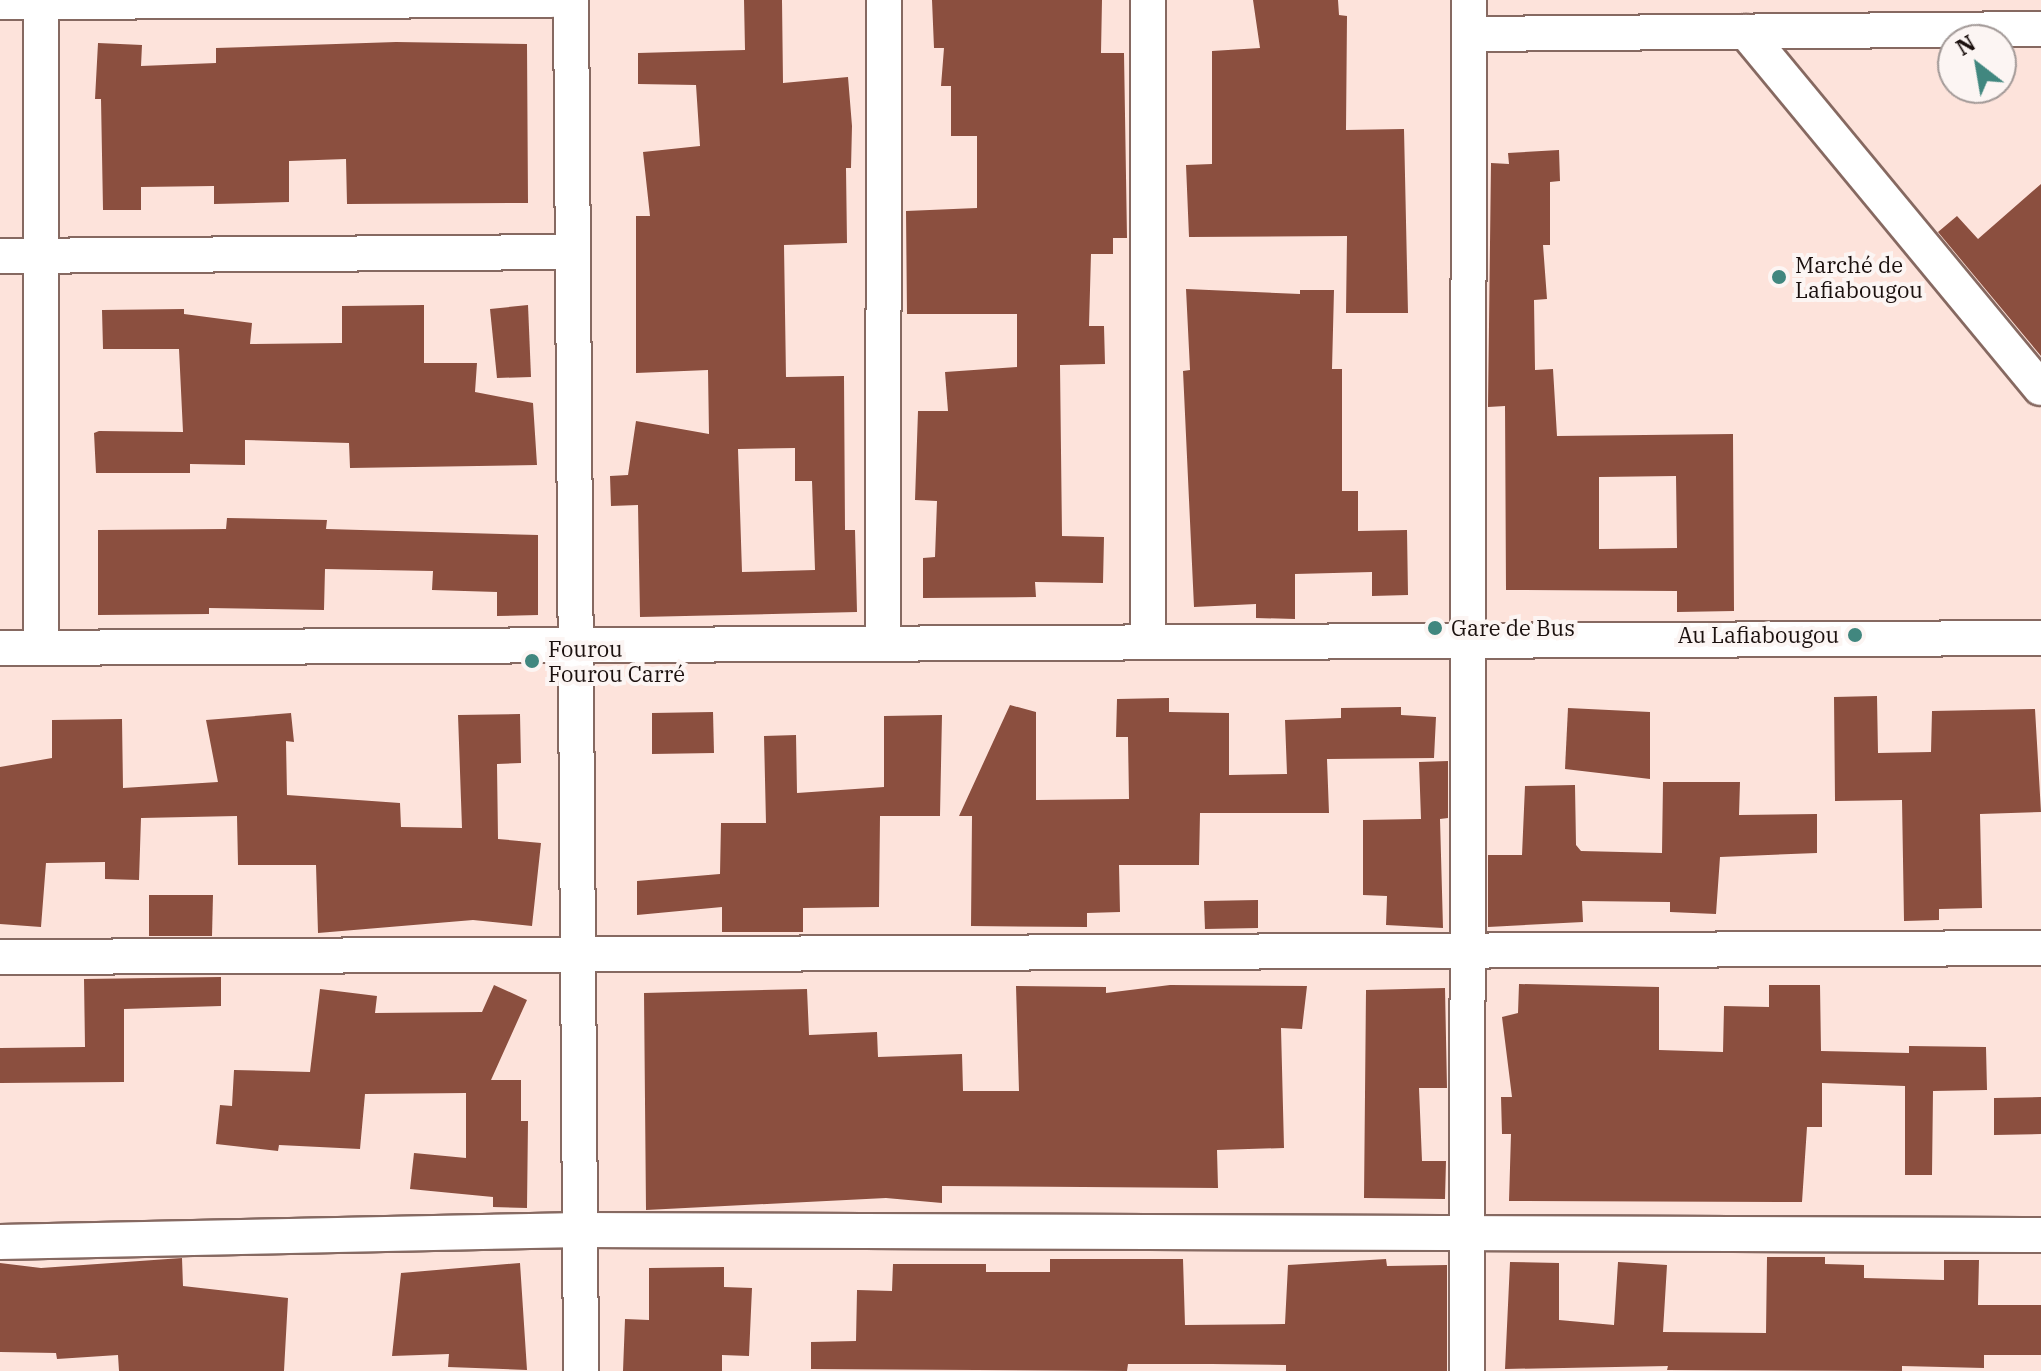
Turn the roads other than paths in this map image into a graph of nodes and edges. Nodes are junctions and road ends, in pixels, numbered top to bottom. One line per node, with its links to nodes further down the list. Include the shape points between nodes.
1 (288, 0): 2 (street); 7 (street)
2 (551, 0)
3 (571, 0): 12 (street)
4 (884, 0): 19 (street)
5 (1148, 0): 18 (street)
6 (1469, 0): 11 (street)
7 (41, 1): 8 (street); 14 (street)
8 (0, 2)
9 (2041, 29): 10 (street)
10 (1746, 32): 11 (street); 15 (street)
11 (1469, 34): 17 (street)
12 (573, 252): 14 (street); 20 (street)
13 (0, 256): 14 (street)
14 (41, 256): 22 (street)
15 (2041, 388)
16 (2041, 638): 17 (street)
17 (1468, 641): 18 (street); 24 (street)
18 (1148, 642): 19 (street)
19 (883, 643): 20 (street)
20 (575, 645): 22 (street); 25 (street)
21 (0, 648): 22 (street)
22 (41, 648)
23 (2041, 948): 24 (street)
24 (1468, 950): 25 (street); 28 (street)
25 (577, 954): 26 (street); 27 (street)
26 (0, 957)
27 (581, 1230): 28 (street); 30 (street); 31 (street)
28 (1467, 1232): 29 (street); 32 (street)
29 (2041, 1235)
30 (0, 1242)
31 (581, 1371)
32 (1467, 1371)

